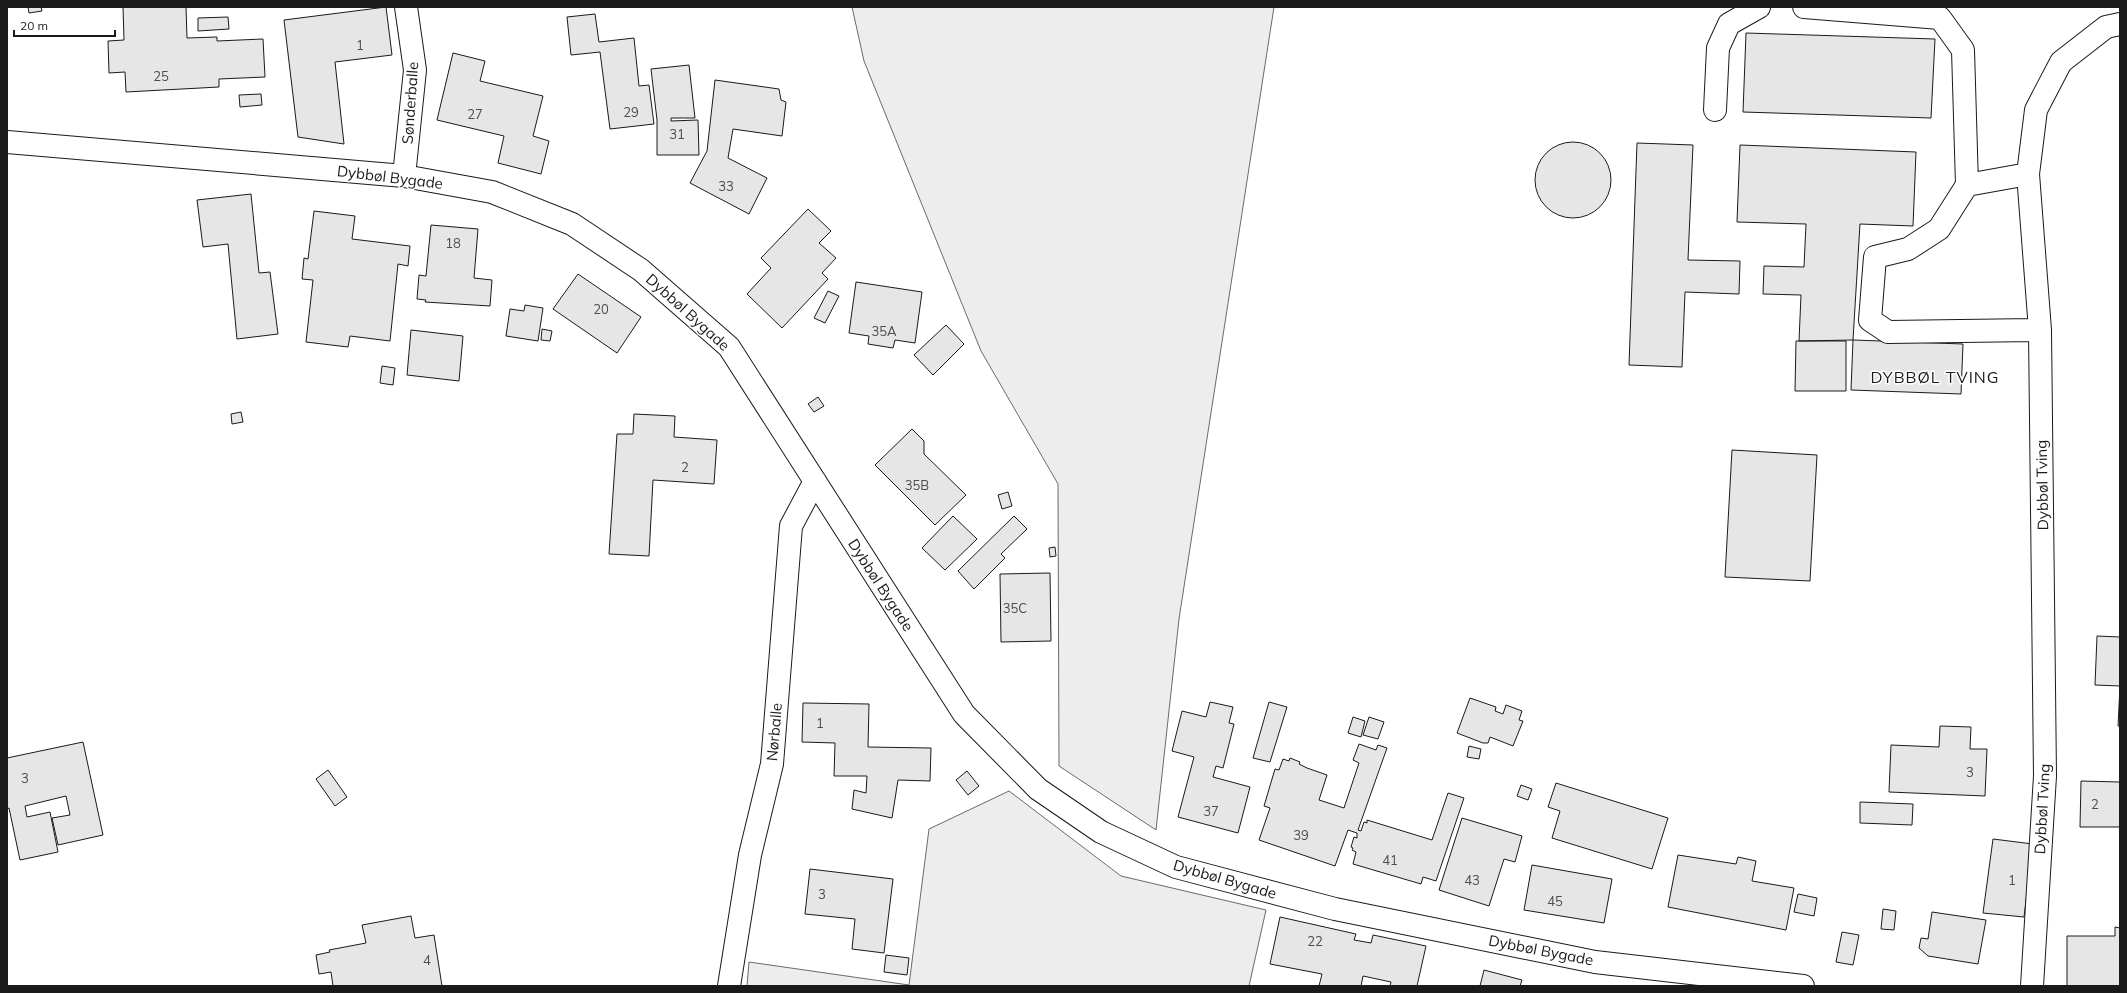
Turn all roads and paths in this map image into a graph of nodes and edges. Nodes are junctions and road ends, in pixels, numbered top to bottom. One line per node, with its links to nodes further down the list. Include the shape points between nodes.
1 (406, 7): 8 (street, Sønderballe, via 415,70)
2 (1759, 7): 5 (street, via 1729,24 1718,48)
3 (1804, 7): 9 (street, via 1940,18 1963,50)
4 (2120, 24): 7 (street, Dybbøl Tving, via 2106,27 2061,62 2036,110)
5 (1715, 110)
6 (7, 142): 8 (street, Dybbøl Bygade)
7 (2028, 174): 9 (street); 10 (street, Dybbøl Tving)
8 (404, 176): 11 (street, Dybbøl Bygade, via 492,192 572,224 641,270 729,347)
9 (1967, 185): 10 (street, via 1939,229 1908,250 1875,257 1870,320 1888,332)
10 (2040, 330): 14 (street, Dybbøl Tving, via 2045,776)
11 (815, 481): 12 (street, Nørballe, via 791,526 772,764 750,855); 13 (street, Dybbøl Bygade, via 964,714 1038,789 1101,832 1176,867 1335,909 1595,962)
12 (729, 986)
13 (1803, 986)
14 (2032, 986)

